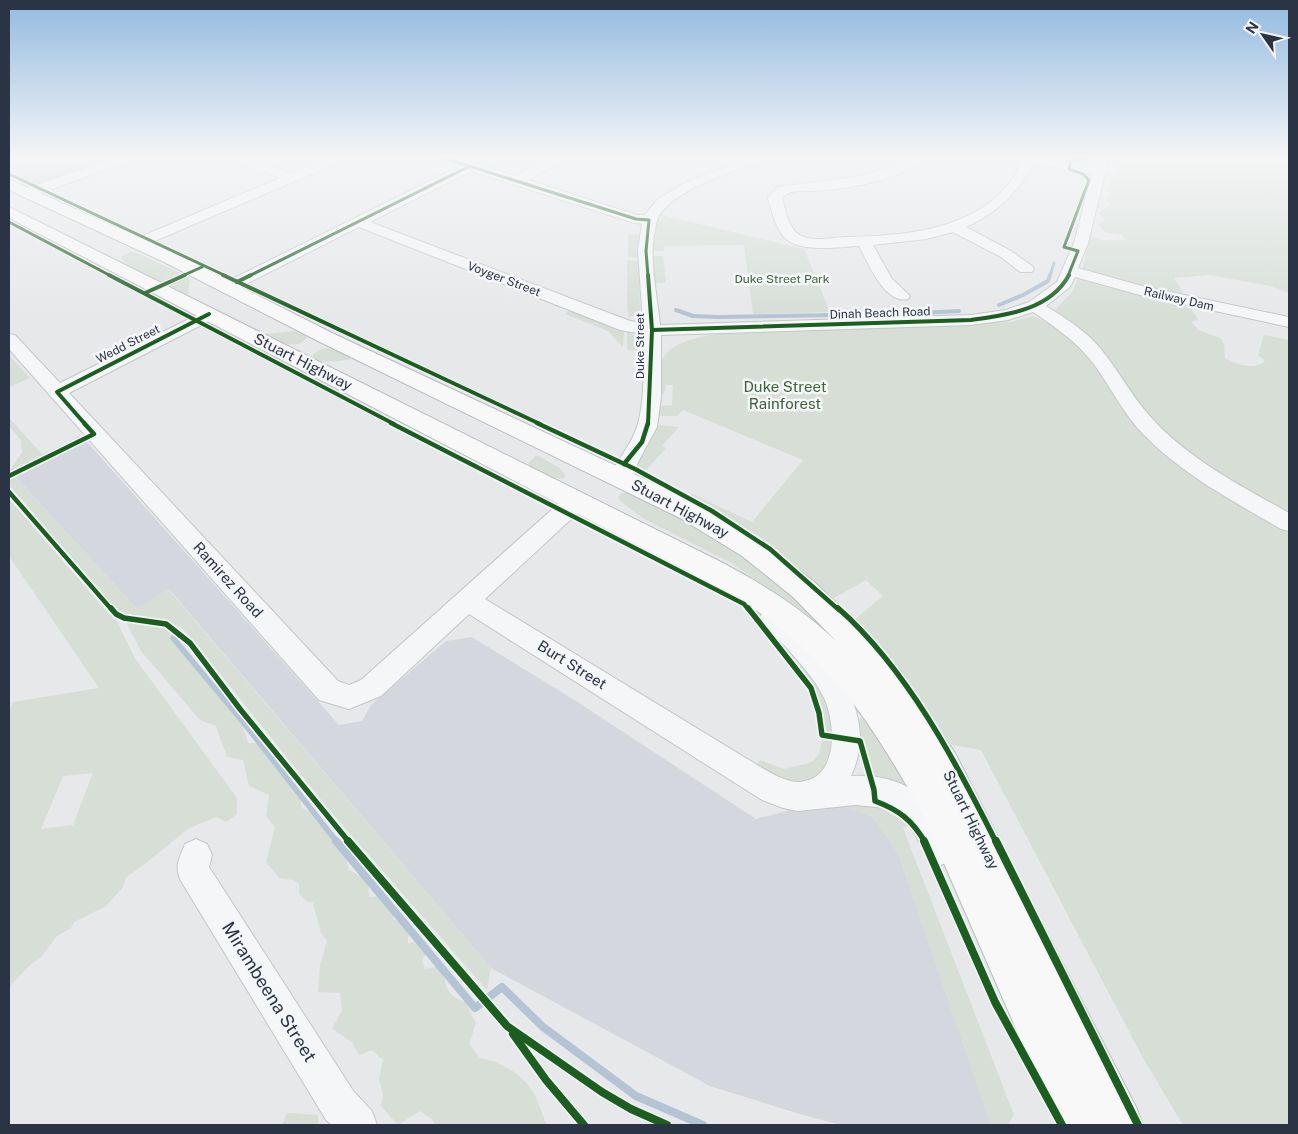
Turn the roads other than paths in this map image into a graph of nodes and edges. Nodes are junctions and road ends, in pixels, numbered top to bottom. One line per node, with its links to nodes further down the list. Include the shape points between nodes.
1 (36, 211): 15 (highway, Stuart Highway)
2 (54, 211): 14 (highway, Stuart Highway)
3 (214, 211): 14 (street)
4 (380, 211): 11 (street)
5 (611, 211): 10 (street)
6 (654, 211): 10 (street)
7 (780, 211): 13 (street, via 788,233 795,239)
8 (988, 211): 12 (street)
9 (1089, 211): 17 (street, Dinah Beach Road)
10 (649, 220): 23 (street, Duke Street, via 646,251)
11 (358, 222): 18 (street); 23 (street, Voyger Street, via 626,326)
12 (955, 227): 13 (street, via 921,236); 16 (street, via 1006,254)
13 (864, 242): 19 (street, via 886,282)
14 (138, 243): 15 (highway); 18 (highway, Stuart Highway)
15 (102, 259): 21 (highway, Stuart Highway)
16 (1026, 269)
17 (1070, 271): 20 (street, Dinah Beach Road, via 1064,284); 22 (street, Railway Dam, via 1140,290)
18 (228, 287): 24 (highway, Stuart Highway)
19 (902, 296)
20 (1035, 306): 23 (street, Dinah Beach Road, via 1008,315 971,320); 31 (street, via 1093,351 1140,419 1164,443 1186,461)
21 (209, 314): 26 (highway, Stuart Highway); 27 (street, Wedd Street)
22 (1289, 322)
23 (652, 330): 29 (street, Duke Street, via 649,420 642,442)
24 (325, 338): 26 (highway); 28 (highway, Stuart Highway)
25 (9, 340): 27 (street, Ramirez Road)
26 (292, 357): 30 (highway, Stuart Highway)
27 (57, 392): 34 (street, Ramirez Road, via 329,691 349,697 371,688)
28 (460, 401): 29 (highway, Stuart Highway); 30 (highway, via 502,433 570,472 580,486)
29 (611, 474): 32 (highway, via 599,484 603,494 635,518); 39 (highway, Stuart Highway, via 701,518 773,564 833,617 888,679 943,764)
30 (576, 502): 32 (highway, Stuart Highway); 34 (street)
31 (1289, 523)
32 (647, 538): 33 (highway, Stuart Highway)
33 (738, 585): 35 (street, via 762,605 816,664 828,680 844,718 847,734 843,762 828,785); 37 (highway, Stuart Highway, via 795,622 828,654 875,707 910,758 934,801)
34 (468, 601): 35 (street, Burt Street, via 758,781 783,794)
35 (804, 796): 37 (street, Burt Street, via 877,790 902,798 920,814 938,841 1012,1009)
36 (196, 855): 38 (street, Mirambeena Street, via 192,870 340,1106)
37 (1079, 1120)
38 (358, 1125)
39 (1122, 1125)

